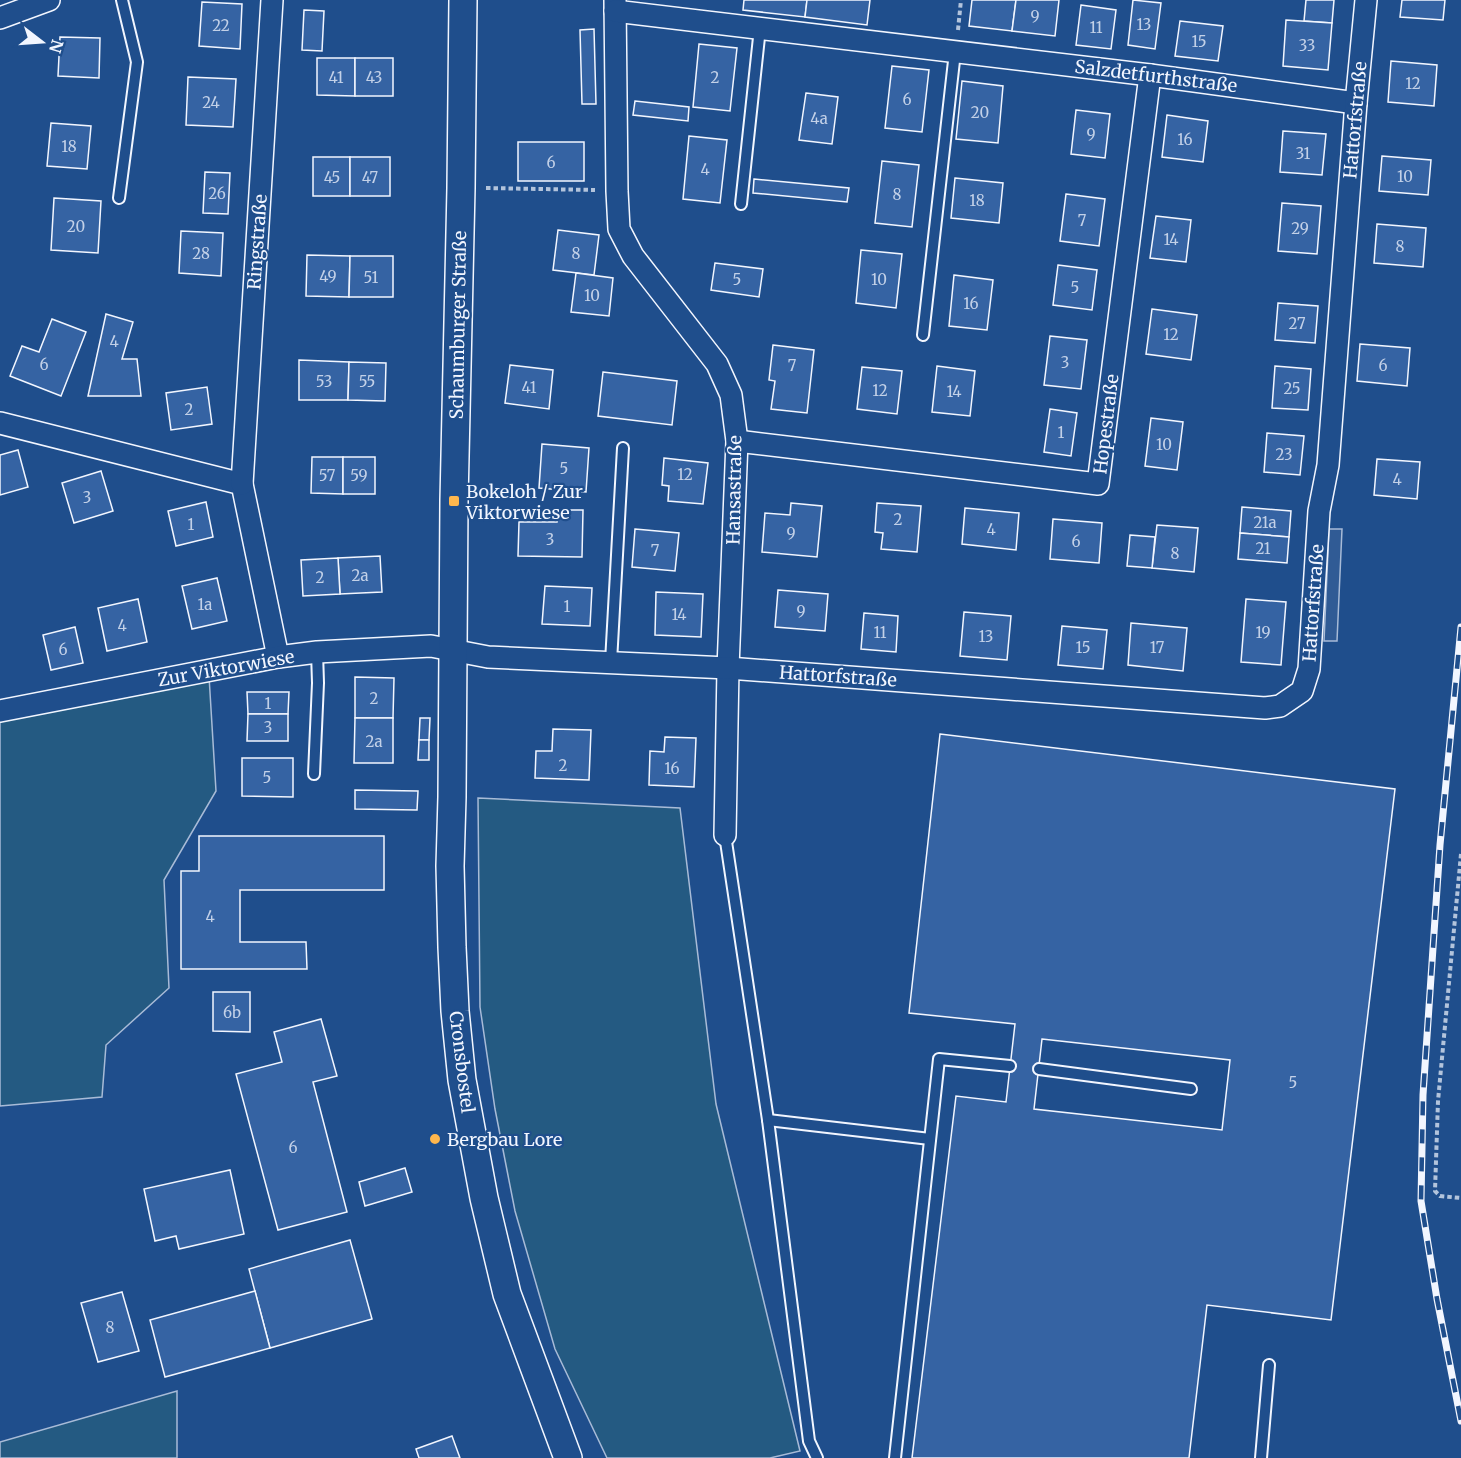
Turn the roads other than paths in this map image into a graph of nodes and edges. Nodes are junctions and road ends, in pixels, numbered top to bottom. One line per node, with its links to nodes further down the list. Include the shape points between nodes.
1 (49, 0): 7 (street)
2 (122, 0): 12 (lane, via 137,62)
3 (272, 0): 18 (street, Ringstraße)
4 (463, 0): 19 (street, Schaumburger Straße)
5 (1366, 0): 11 (street, Hattorfstraße)
6 (615, 5): 8 (street, Salzdetfurthstraße); 16 (street, Hansastraße, via 619,229 633,256 717,364 731,395)
7 (0, 18)
8 (760, 28): 9 (street, Salzdetfurthstraße); 13 (lane)
9 (955, 51): 10 (street, Salzdetfurthstraße); 14 (lane)
10 (1150, 75): 11 (street, Salzdetfurthstraße); 16 (street, Hopestraße, via 1098,484)
11 (1356, 103): 23 (street, Hattorfstraße, via 1328,465 1318,511 1309,669 1302,691 1280,705 1265,708)
12 (119, 198)
13 (741, 204)
14 (923, 335)
15 (0, 423): 18 (street)
16 (737, 441): 23 (street, Hansastraße)
17 (623, 448): 22 (lane)
18 (242, 484): 21 (street, Ringstraße)
19 (453, 651): 20 (street, Zur Viktorwiese, via 430,646); 22 (street, Hattorfstraße, via 488,657); 33 (street, Cronsbostel, via 451,936 462,1080 507,1294)
20 (317, 652): 21 (street, Zur Viktorwiese); 25 (lane)
21 (278, 657): 24 (street, Zur Viktorwiese)
22 (611, 662): 23 (street, Hattorfstraße)
23 (728, 668): 26 (street, Hansastraße)
24 (0, 711)
25 (314, 774)
26 (725, 835): 30 (lane)
27 (1010, 1066): 31 (lane, via 939,1059)
28 (1039, 1069): 29 (lane)
29 (1191, 1089)
30 (768, 1120): 31 (lane); 34 (lane, via 809,1442)
31 (930, 1138): 35 (lane)
32 (1269, 1365): 36 (lane)
33 (568, 1458)
34 (817, 1458)
35 (895, 1458)
36 (1261, 1458)

